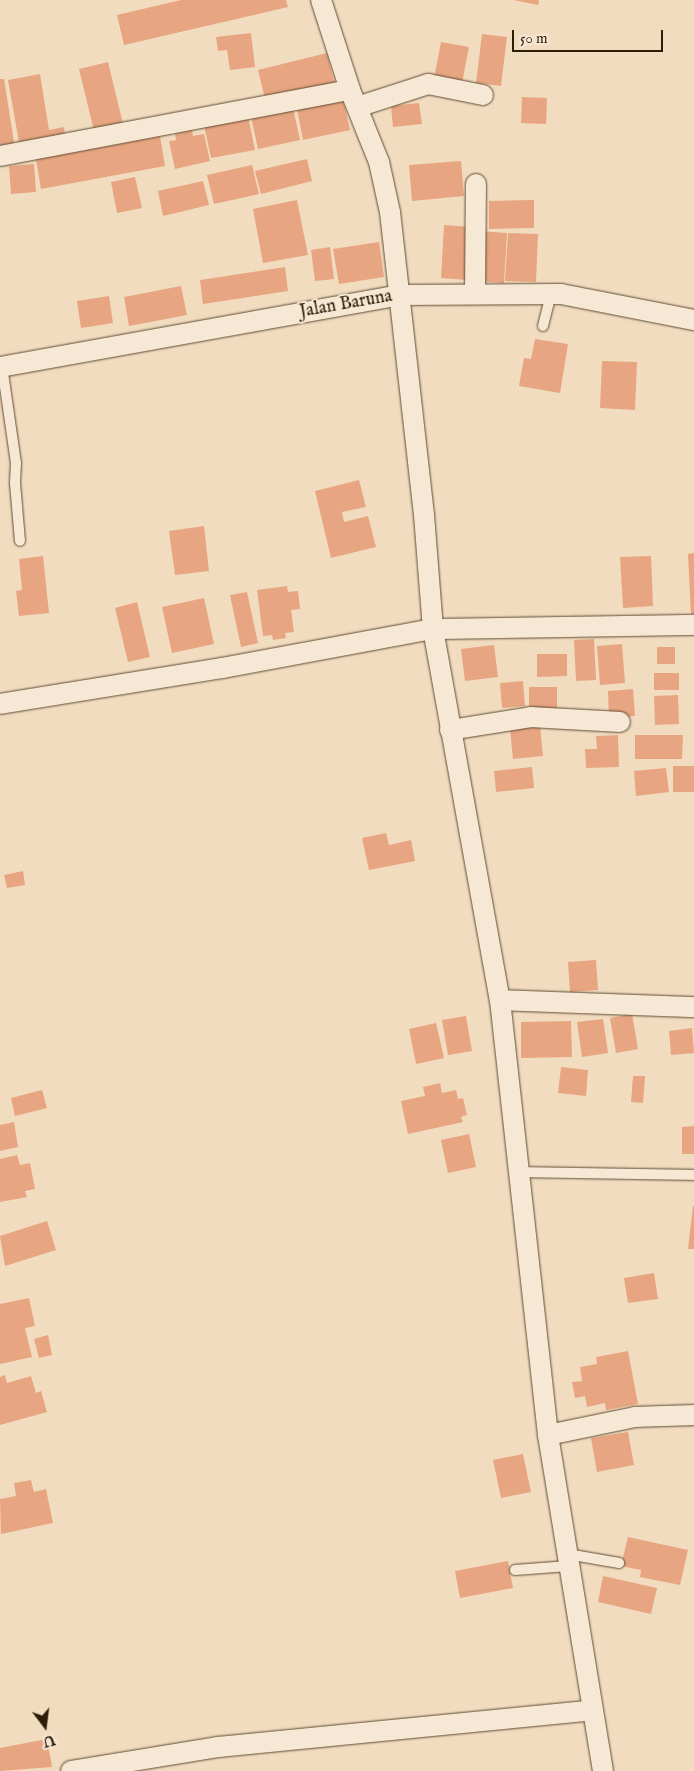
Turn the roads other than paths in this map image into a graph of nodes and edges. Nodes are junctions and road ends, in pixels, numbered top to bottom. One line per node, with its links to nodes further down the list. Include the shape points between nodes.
1 (321, 0): 3 (street)
2 (483, 95): 3 (street, via 428,84)
3 (353, 99): 4 (street); 8 (street, via 379,162 390,212)
4 (0, 156)
5 (476, 184): 6 (street)
6 (475, 294): 7 (street, Jalan Baruna); 8 (street, Jalan Baruna)
7 (550, 294): 9 (street, Jalan Baruna, via 588,297); 10 (lane)
8 (400, 295): 11 (street, Jalan Baruna); 14 (street)
9 (694, 320)
10 (543, 326)
11 (1, 367): 12 (lane, via 15,450)
12 (20, 541)
13 (694, 625): 14 (street)
14 (433, 629): 15 (street, via 334,649); 17 (street)
15 (0, 704)
16 (620, 722): 17 (street, via 530,717)
17 (450, 730): 18 (street)
18 (500, 1000): 19 (street); 20 (street)
19 (694, 1007)
20 (520, 1172): 21 (lane); 23 (street)
21 (694, 1175)
22 (694, 1415): 23 (street, via 635,1417)
23 (548, 1434): 24 (street)
24 (568, 1560): 25 (lane); 26 (lane); 27 (street)
25 (619, 1563)
26 (515, 1570)
27 (592, 1710): 28 (street, via 218,1747); 29 (street)
28 (71, 1771)
29 (603, 1771)

